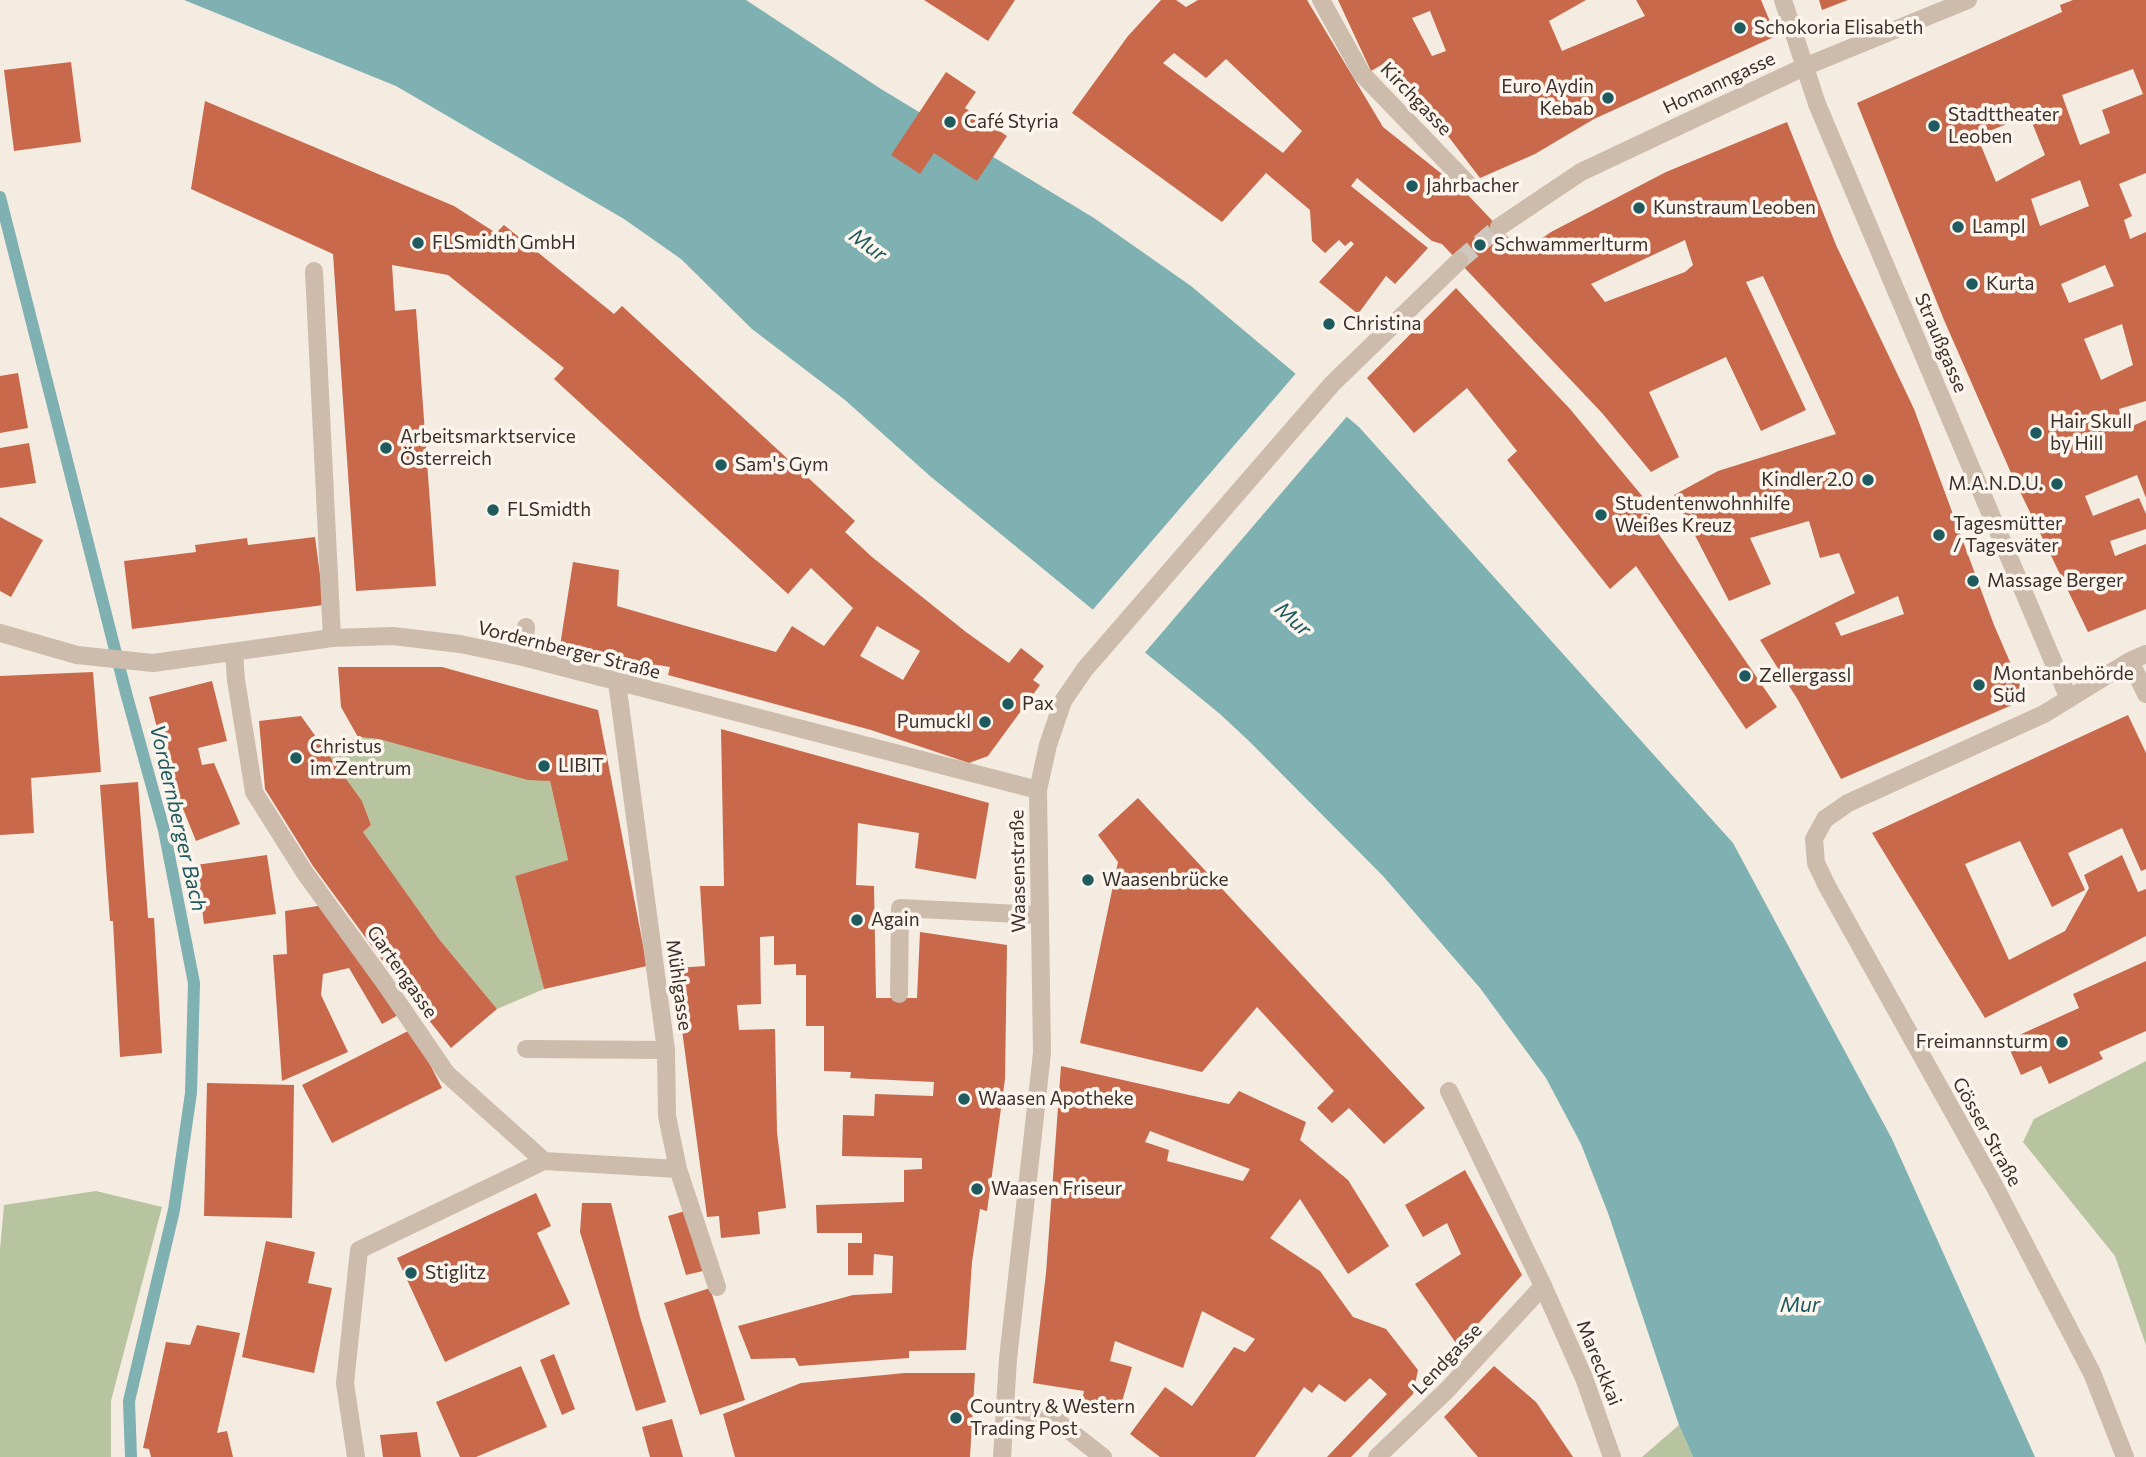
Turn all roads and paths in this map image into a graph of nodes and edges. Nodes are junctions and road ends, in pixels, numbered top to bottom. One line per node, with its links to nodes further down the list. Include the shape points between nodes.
1 (1321, 0): 5 (street, Kirchgasse, via 1362,74)
2 (1783, 0): 4 (street, Straußgasse)
3 (1968, 0): 4 (street, Homanngasse)
4 (1804, 67): 6 (street, Homanngasse, via 1581,172); 17 (street, Straußgasse)
5 (1469, 184)
6 (1499, 227)
7 (1459, 261): 18 (street, Waasenstraße, via 1332,384 1085,670 1063,701)
8 (314, 271): 11 (street)
9 (526, 627): 13 (street)
10 (0, 633): 12 (street, Vordernberger Straße, via 77,654 153,663)
11 (332, 638): 12 (street, Vordernberger Straße); 13 (street, Vordernberger Straße, via 393,636)
12 (234, 652): 24 (street, Gartengasse, via 254,792 305,873 447,1074)
13 (523, 657): 15 (street, Vordernberger Straße)
14 (2138, 657): 16 (street); 17 (street, Gösser Straße)
15 (617, 682): 18 (street, Vordernberger Straße); 22 (street, Mühlgasse)
16 (2146, 694)
17 (2069, 699): 34 (street, Gösser Straße, via 1848,803 1825,819 1814,839 1816,863 1996,1189 2085,1361)
18 (1038, 790): 19 (street, Waasenstraße)
19 (1039, 915): 20 (street, via 900,908); 28 (street, Waasenstraße, via 1042,1053)
20 (899, 994)
21 (526, 1049): 22 (street)
22 (666, 1050): 25 (street, Mühlgasse, via 667,1116)
23 (1449, 1091): 26 (street, Mareckkai)
24 (544, 1161): 25 (street); 29 (street, via 359,1250 345,1383)
25 (678, 1169): 27 (street, Mühlgasse)
26 (1543, 1286): 32 (street, Lendgasse, via 1447,1390); 33 (street, Mareckkai, via 1584,1378)
27 (717, 1287)
28 (1006, 1406): 30 (street, Waasenstraße); 31 (street, via 1057,1421)
29 (356, 1457)
30 (1002, 1457)
31 (1103, 1457)
32 (1377, 1457)
33 (1612, 1457)
34 (2125, 1457)

